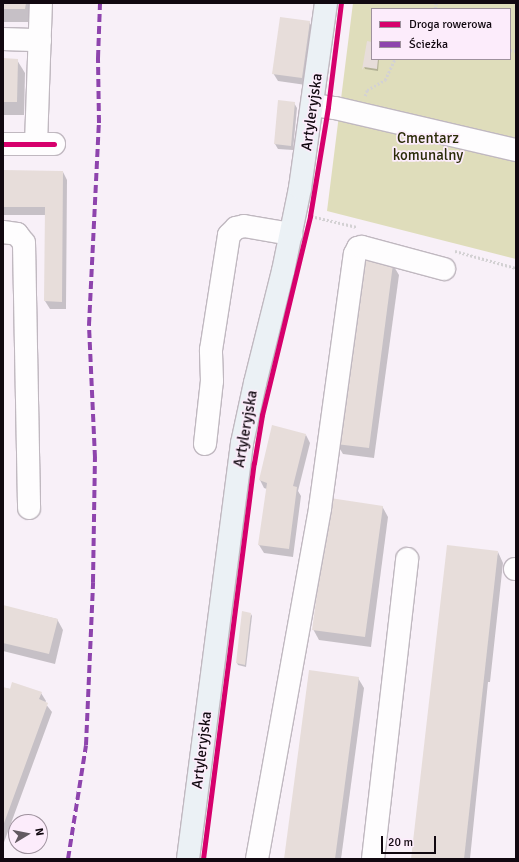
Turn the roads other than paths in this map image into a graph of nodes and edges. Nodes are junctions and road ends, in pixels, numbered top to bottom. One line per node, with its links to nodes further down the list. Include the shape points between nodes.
1 (41, 3): 4 (street)
2 (326, 3): 5 (main road, Artyleryjska)
3 (3, 39): 4 (street)
4 (40, 40): 6 (street, via 45,144)
5 (313, 105): 7 (street); 9 (main road, Artyleryjska)
6 (3, 144)
7 (516, 150)
8 (3, 232): 12 (street, via 17,234 24,243)
9 (291, 234): 11 (street, via 244,226 236,228 229,235 211,350 212,381); 14 (main road, Artyleryjska, via 242,443)
10 (444, 269): 15 (street, via 362,246 355,254 320,508)
11 (205, 444)
12 (29, 508)
13 (407, 559): 16 (street)
14 (188, 859)
15 (257, 859)
16 (373, 859)

